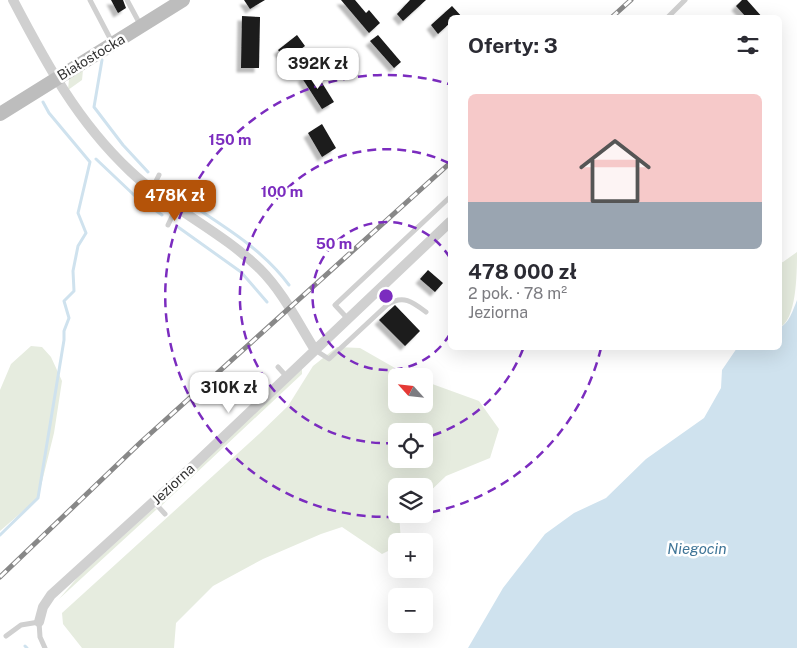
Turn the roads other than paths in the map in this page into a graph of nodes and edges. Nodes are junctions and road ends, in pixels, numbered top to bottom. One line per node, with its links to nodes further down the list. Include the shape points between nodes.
1 (13, 0): 9 (street)
2 (90, 0): 8 (lane)
3 (127, 0): 7 (lane)
4 (182, 0): 7 (street, Białostocka)
5 (686, 0): 6 (lane)
6 (670, 15)
7 (142, 26): 8 (street, Białostocka)
8 (113, 44): 9 (street, Białostocka)
9 (55, 79): 10 (street, Białostocka); 12 (street, via 111,151)
10 (0, 114)
11 (159, 175): 12 (lane)
12 (151, 190): 14 (street)
13 (448, 199): 18 (lane, via 335,305)
14 (176, 208): 16 (lane); 19 (street, via 236,249 265,274)
15 (448, 224): 18 (street, Jeziorna)
16 (168, 225)
17 (426, 312): 19 (lane, via 412,301 399,299 387,305 329,359)
18 (348, 318): 19 (street, Jeziorna)
19 (315, 350): 21 (street, Jeziorna)
20 (278, 367): 21 (lane)
21 (287, 377): 22 (street, Jeziorna)
22 (154, 502): 23 (lane); 24 (street, Jeziorna, via 51,595)
23 (165, 514)
24 (39, 622): 25 (lane, via 24,624); 26 (lane)
25 (6, 636)
26 (45, 648)

